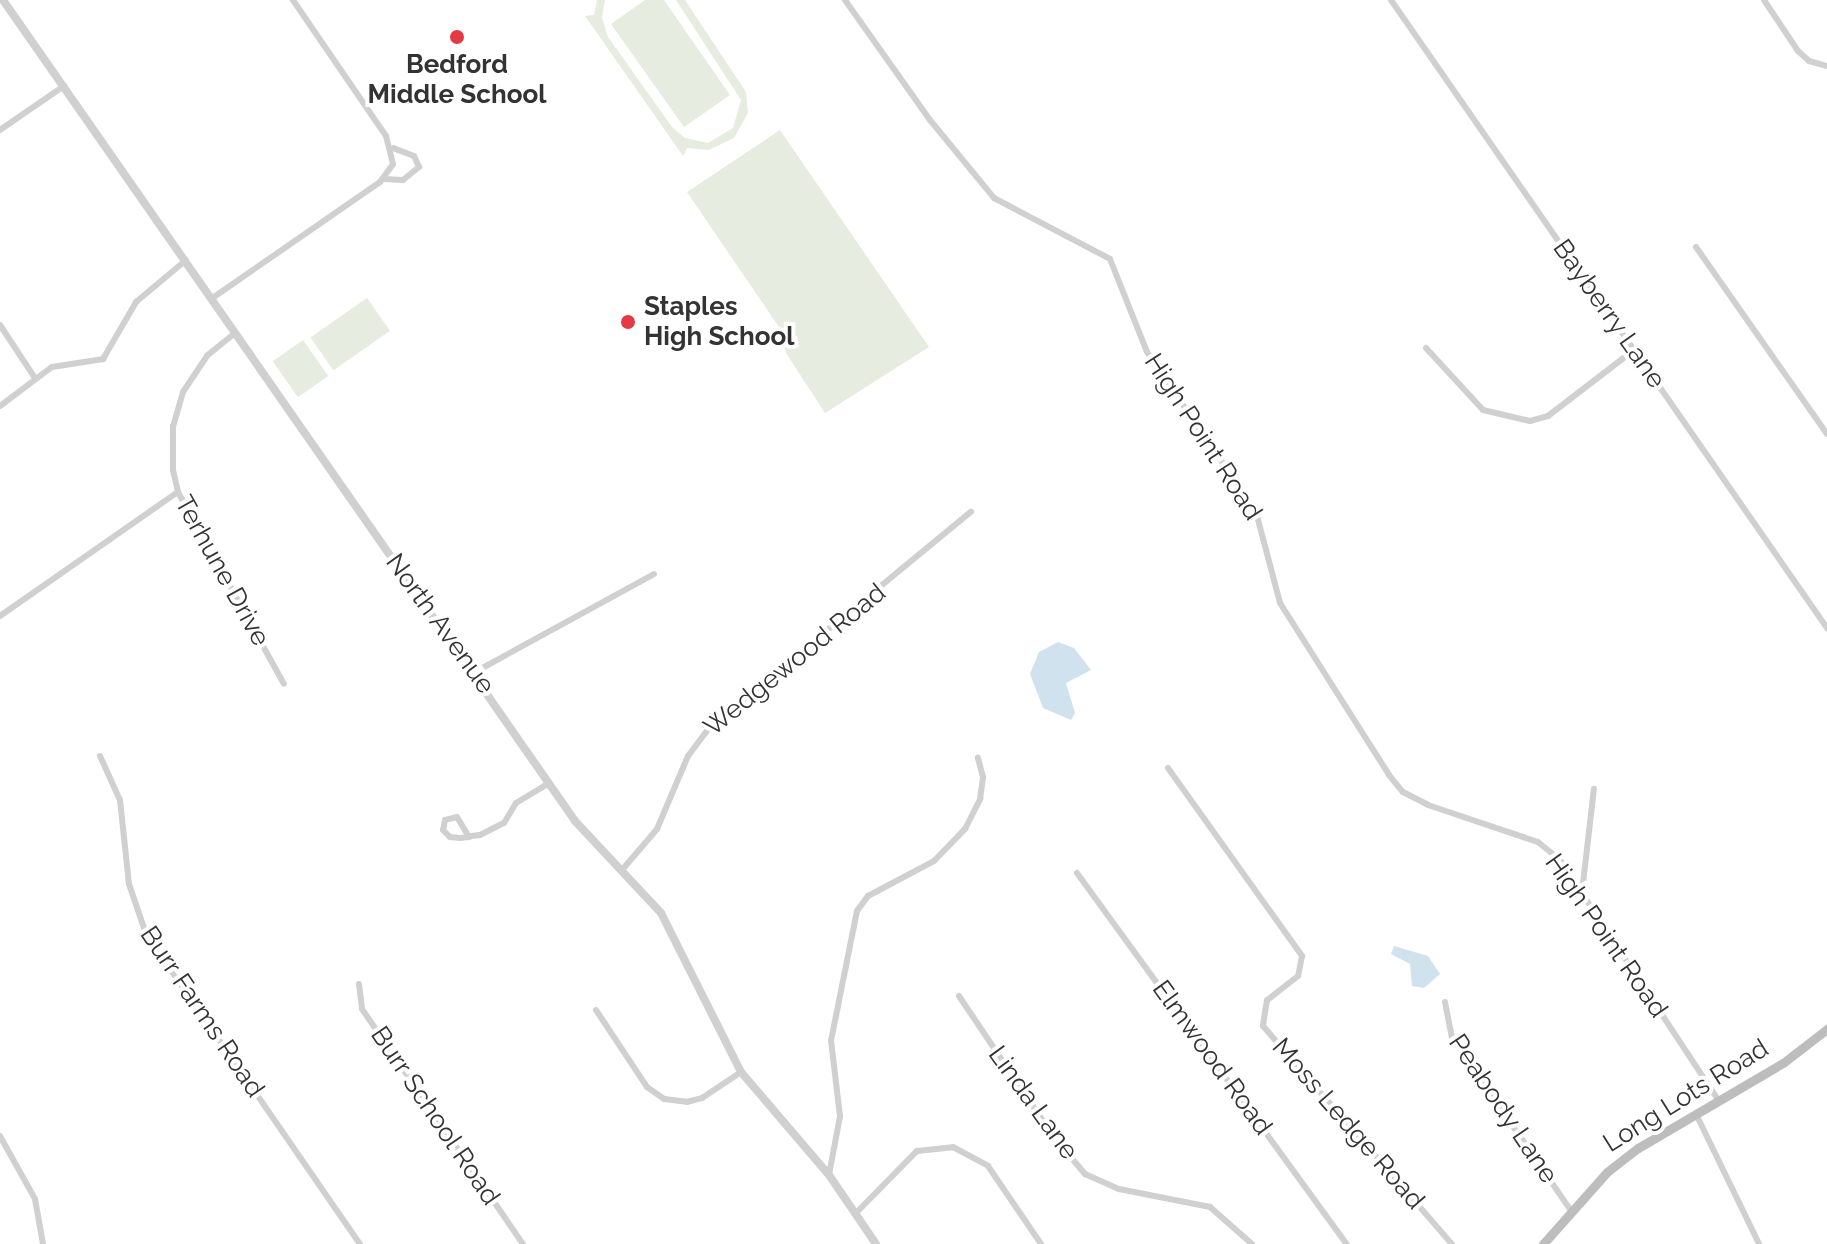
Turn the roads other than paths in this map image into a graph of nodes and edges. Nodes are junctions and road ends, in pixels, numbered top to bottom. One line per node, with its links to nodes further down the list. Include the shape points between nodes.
1 (3, 0): 7 (street, North Avenue)
2 (293, 0): 9 (street)
3 (845, 0): 36 (street, High Point Road, via 930,120 994,198 1110,259 1147,352 1258,517 1280,603 1403,792 1538,842 1560,860)
4 (1391, 0): 17 (street, Bayberry Lane)
5 (1764, 0): 6 (street, via 1798,51)
6 (1827, 66)
7 (64, 86): 8 (street); 12 (street, North Avenue)
8 (0, 130)
9 (393, 148): 10 (street, via 393,164); 10 (street, via 414,156 419,167 403,180)
10 (384, 179): 13 (street)
11 (1696, 247): 20 (street)
12 (186, 260): 13 (street, North Avenue); 18 (street, via 136,302 103,359 59,364)
13 (211, 299): 15 (street, North Avenue)
14 (0, 325): 18 (street)
15 (235, 333): 21 (street, Terhune Drive, via 191,376 177,408 171,453); 26 (street, North Avenue)
16 (1426, 348): 17 (street, via 1483,410 1530,421 1548,416)
17 (1634, 350): 25 (street, Bayberry Lane)
18 (35, 378): 19 (street)
19 (0, 406)
20 (1827, 434)
21 (178, 492): 24 (street); 27 (street, Terhune Drive)
22 (971, 512): 34 (street, Wedgewood Road, via 711,726 688,756 657,829)
23 (654, 574): 26 (street)
24 (0, 616)
25 (1827, 628)
26 (475, 672): 31 (street, North Avenue)
27 (284, 684)
28 (100, 756): 50 (street, Burr Farms Road, via 120,800 129,884 146,934)
29 (978, 758): 46 (street, via 983,777 980,799 965,829 934,861 868,896 857,911 831,1041 840,1116)
30 (1168, 768): 56 (street, Moss Ledge Road, via 1302,956 1298,976 1267,1000 1263,1026)
31 (549, 783): 33 (street, via 516,803 504,823); 34 (street, North Avenue, via 582,830)
32 (1594, 789): 36 (street)
33 (469, 837): 33 (street, via 448,836 445,820 457,817)
34 (622, 870): 42 (street, North Avenue, via 661,913)
35 (1077, 873): 55 (street, Elmwood Road)
36 (1582, 892): 43 (street, High Point Road)
37 (359, 984): 51 (street, Burr School Road, via 362,1009)
38 (959, 996): 54 (street, Linda Lane, via 1053,1136 1085,1174 1119,1189 1210,1207)
39 (1445, 1002): 47 (street, Peabody Lane, via 1452,1037)
40 (596, 1010): 42 (street, via 647,1087 664,1099 702,1098)
41 (1827, 1029): 43 (main road, Long Lots Road, via 1783,1063)
42 (741, 1072): 46 (street, North Avenue)
43 (1718, 1100): 44 (main road, Long Lots Road)
44 (1696, 1114): 47 (main road, Long Lots Road, via 1607,1172); 58 (street)
45 (0, 1136): 49 (street, via 35,1199)
46 (829, 1175): 48 (street, North Avenue)
47 (1572, 1212): 57 (main road, Long Lots Road)
48 (856, 1213): 52 (street, North Avenue); 53 (street, via 917,1151 953,1147 988,1166)
49 (43, 1244)
50 (360, 1244)
51 (523, 1244)
52 (876, 1244)
53 (1041, 1244)
54 (1252, 1244)
55 (1347, 1244)
56 (1452, 1244)
57 (1543, 1244)
58 (1759, 1244)

